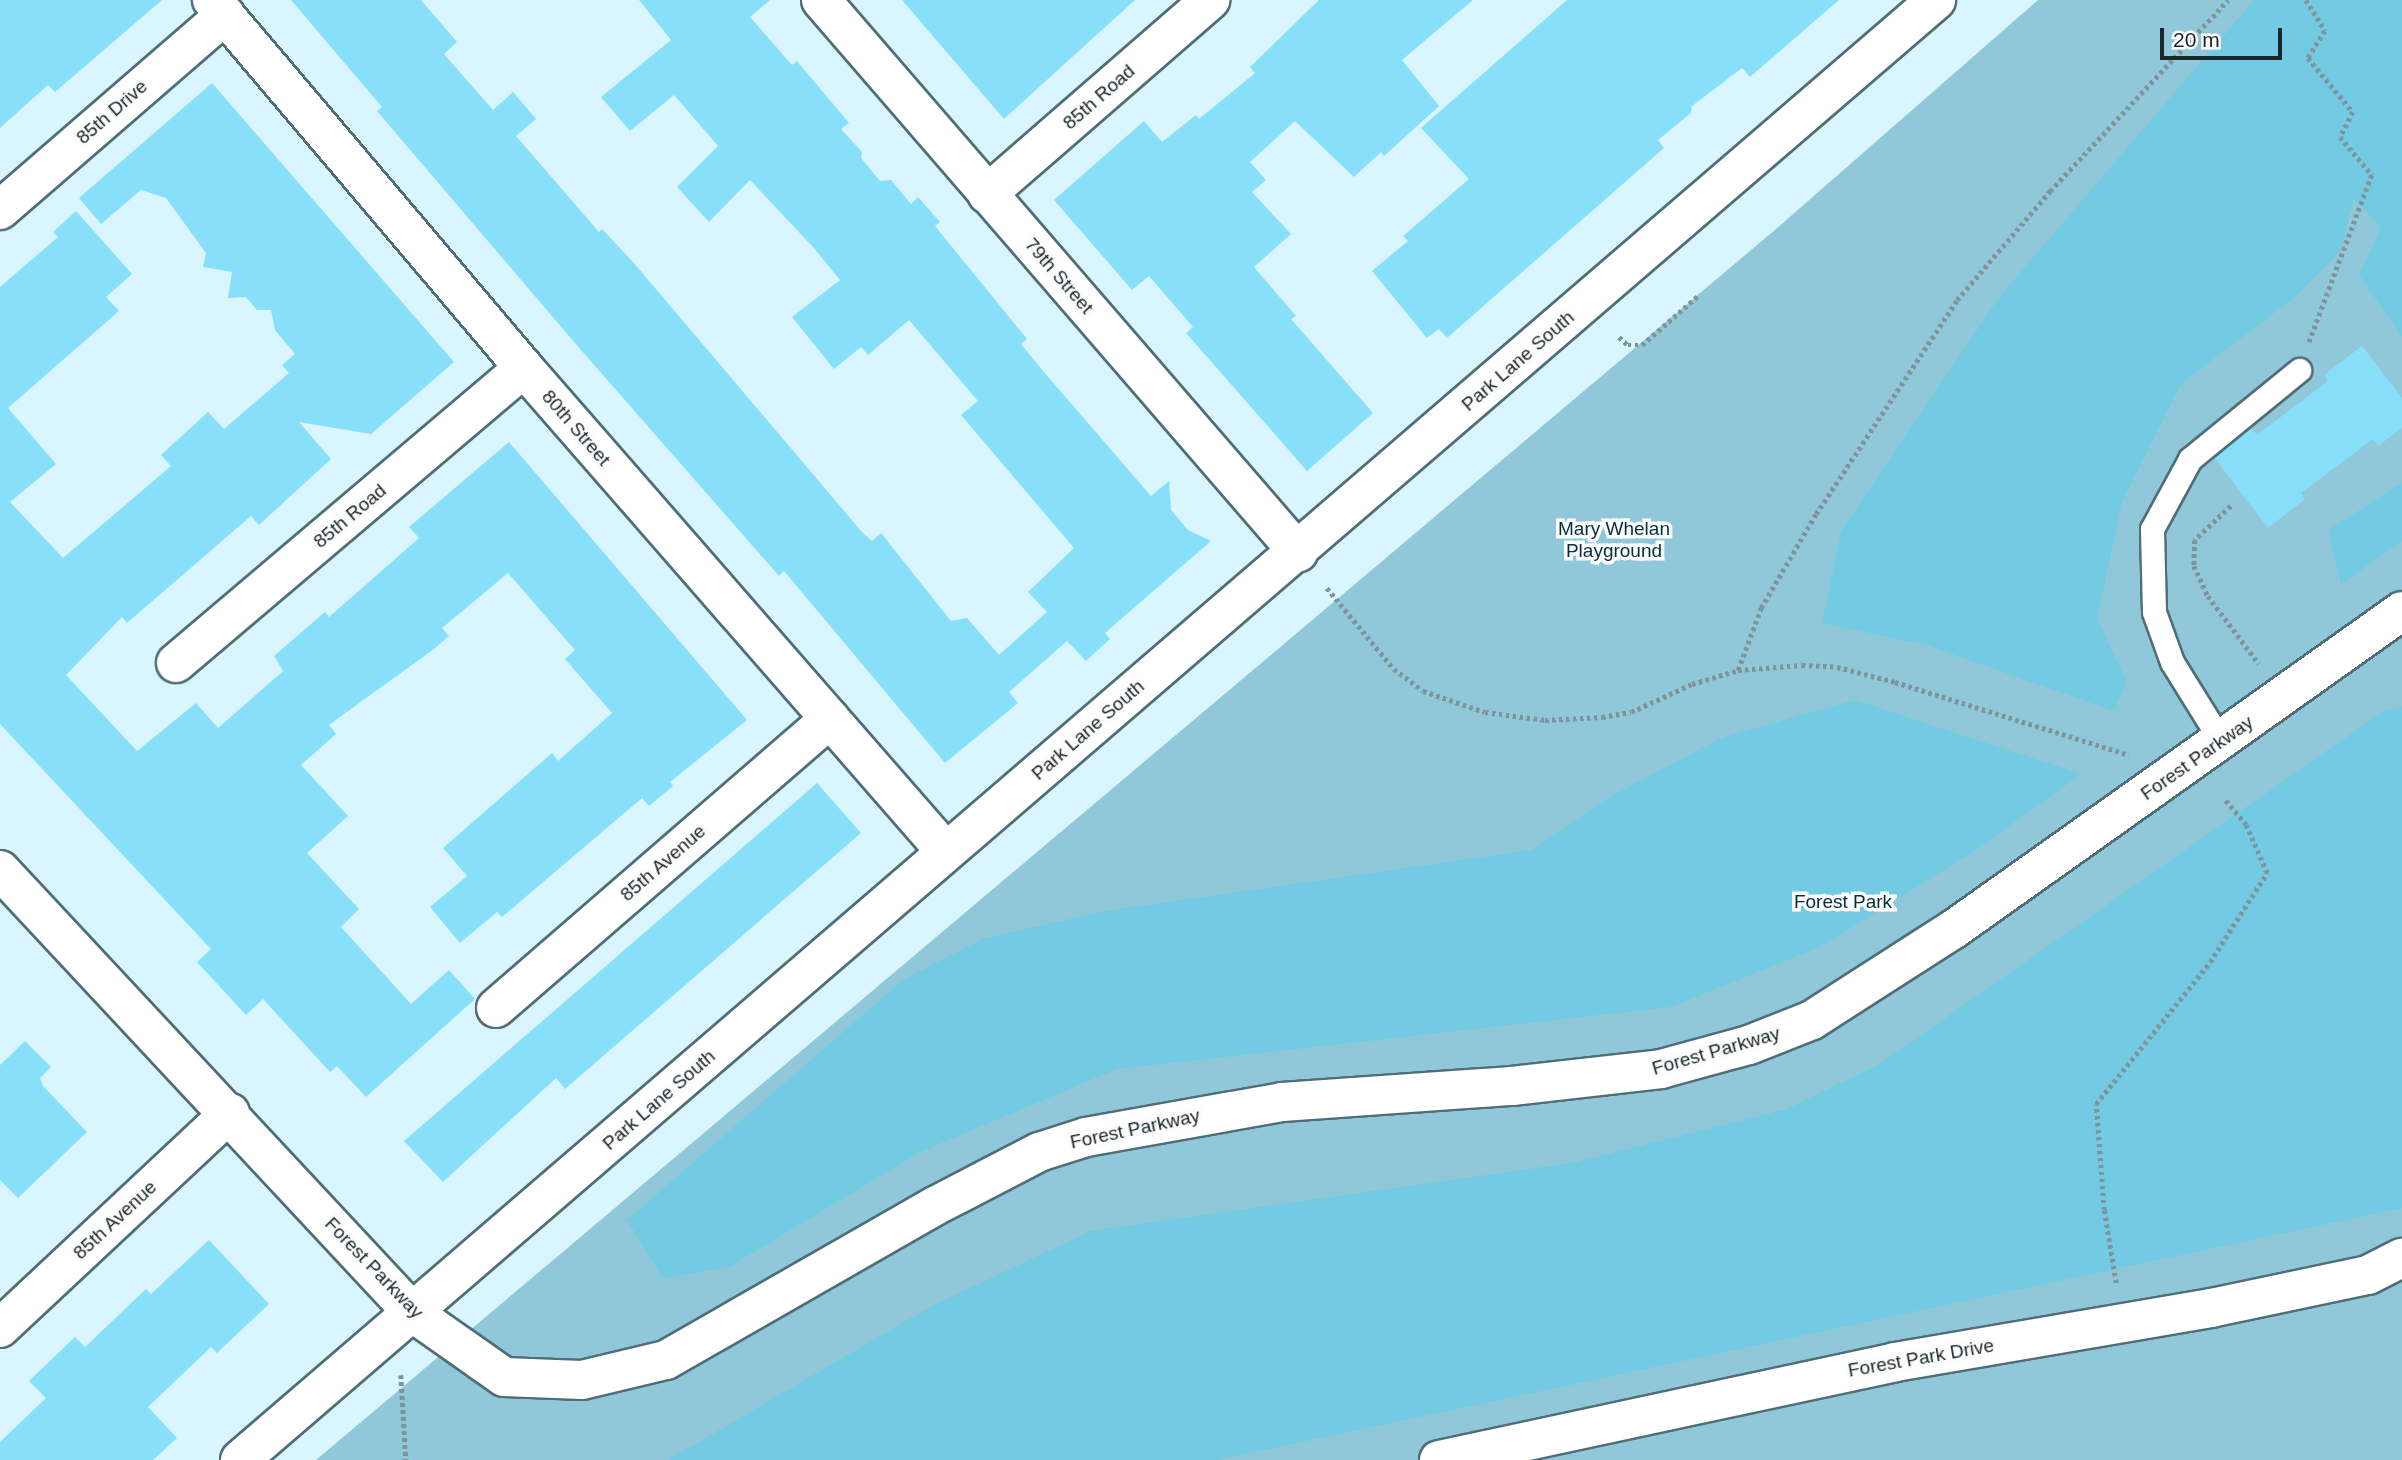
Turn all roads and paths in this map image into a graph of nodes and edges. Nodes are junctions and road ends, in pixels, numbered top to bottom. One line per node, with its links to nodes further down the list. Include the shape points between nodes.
1 (821, 0): 7 (street, 79th Street)
2 (1210, 0): 7 (street, 85th Road)
3 (1936, 0): 14 (street, Park Lane South)
4 (2228, 0): 19 (path, via 2050,191 1957,300 1810,525 1761,608)
5 (2306, 0): 12 (path, via 2325,31 2308,58 2353,112 2340,137 2372,175)
6 (218, 8): 8 (street, 85th Drive); 11 (street, 80th Street)
7 (987, 194): 14 (street, 79th Street)
8 (0, 210)
9 (1700, 294): 10 (path, via 1642,345 1628,345)
10 (1619, 337)
11 (524, 368): 17 (street, 85th Road); 20 (street, 80th Street)
12 (2299, 370): 21 (lane, via 2190,459 2152,529 2154,612 2172,662)
13 (2231, 506): 18 (path, via 2195,540 2194,566 2208,596)
14 (1297, 552): 24 (street, Park Lane South)
15 (1327, 588): 19 (path, via 1394,668 1423,691 1485,712 1545,720 1602,717 1631,712 1692,684)
16 (2402, 611): 21 (street, Forest Parkway)
17 (176, 663)
18 (2260, 664)
19 (1738, 670): 22 (path, via 1777,664 1838,667 2091,740)
20 (830, 719): 24 (street, 80th Street); 26 (street, 85th Avenue)
21 (2221, 741): 30 (street, Forest Parkway, via 1954,929 1812,1020 1749,1045 1661,1069 1512,1086 1282,1102 1086,1137 1039,1152 947,1200 666,1360 582,1380 504,1377)
22 (2133, 757)
23 (2225, 800): 29 (path, via 2246,825 2267,873 2210,962 2095,1104)
24 (946, 852): 30 (street, Park Lane South)
25 (0, 870): 27 (street, Forest Parkway)
26 (496, 1008)
27 (230, 1113): 30 (street, Forest Parkway); 31 (street, 85th Avenue)
28 (2402, 1258): 35 (street, Forest Park Drive, via 2355,1278 2211,1308 1895,1362)
29 (2117, 1291)
30 (413, 1313): 33 (street, Park Lane South)
31 (0, 1328)
32 (401, 1374): 34 (path)
33 (240, 1460)
34 (406, 1460)
35 (1438, 1460)

